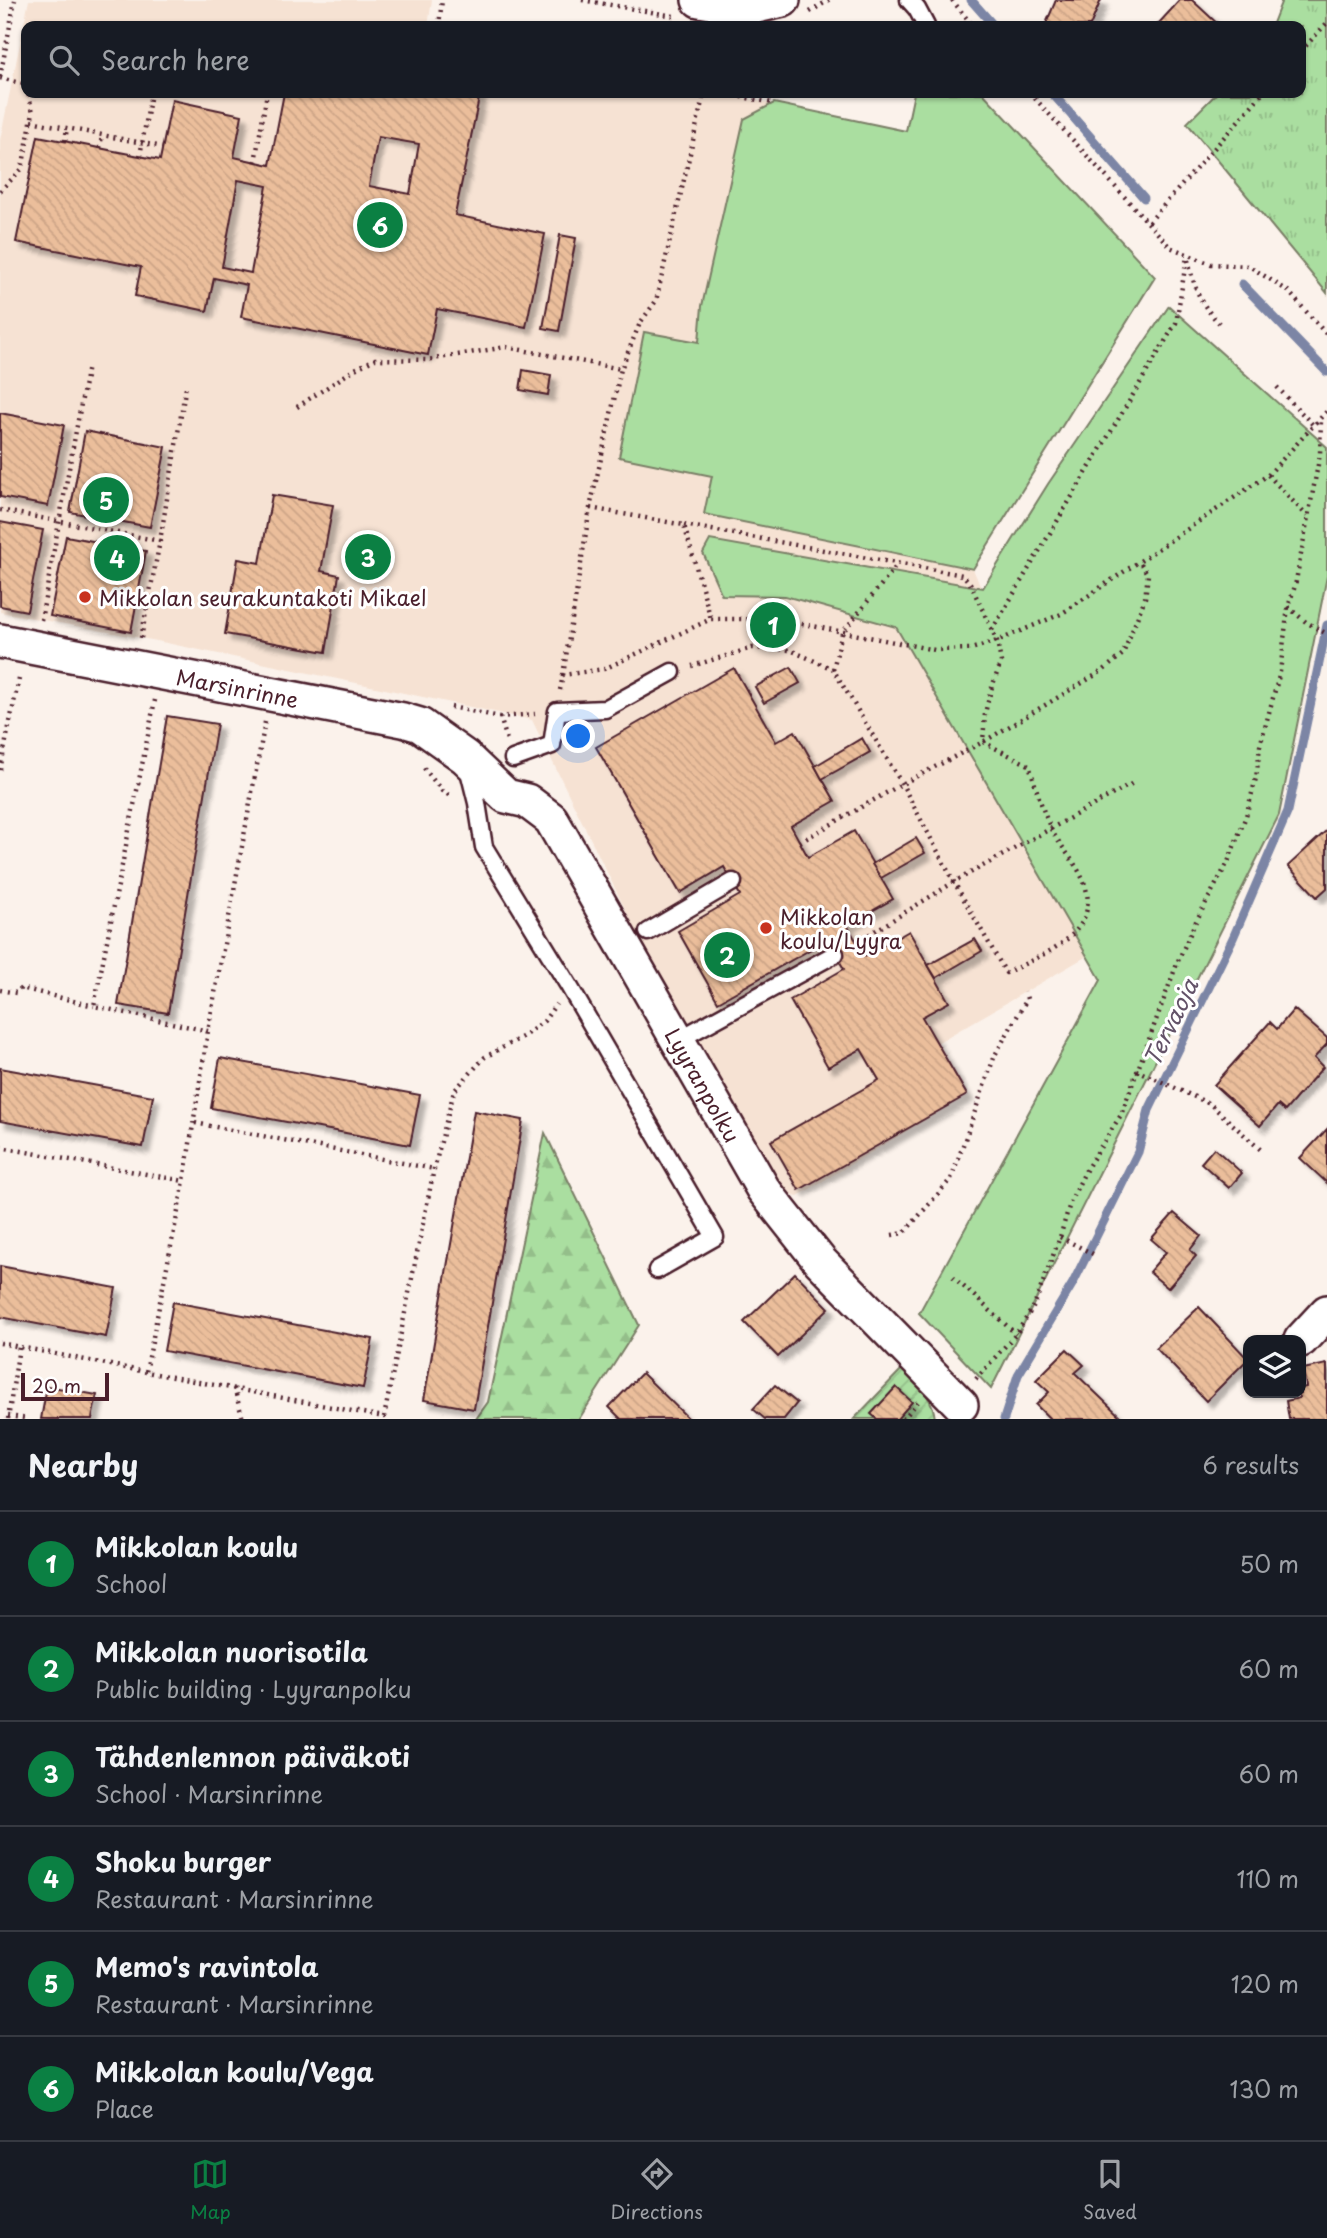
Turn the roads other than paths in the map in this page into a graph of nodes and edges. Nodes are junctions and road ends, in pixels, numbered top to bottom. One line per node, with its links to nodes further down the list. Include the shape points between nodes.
1 (783, 0): 3 (street, via 748,8)
2 (909, 0): 4 (lane)
3 (687, 8)
4 (924, 21)
5 (0, 641): 7 (street, Marsinrinne, via 403,720 419,725)
6 (672, 672): 8 (lane, via 605,709 557,711 552,746)
7 (465, 757): 12 (street, Lyyranpolku, via 506,796 527,801 551,819); 13 (lane, via 484,847 715,1237)
8 (513, 759)
9 (733, 882): 10 (lane)
10 (648, 932)
11 (835, 954): 12 (lane)
12 (678, 1040): 16 (street, Lyyranpolku, via 763,1189 820,1261)
13 (657, 1270)
14 (1327, 1312): 15 (street)
15 (1306, 1335)
16 (958, 1412)

